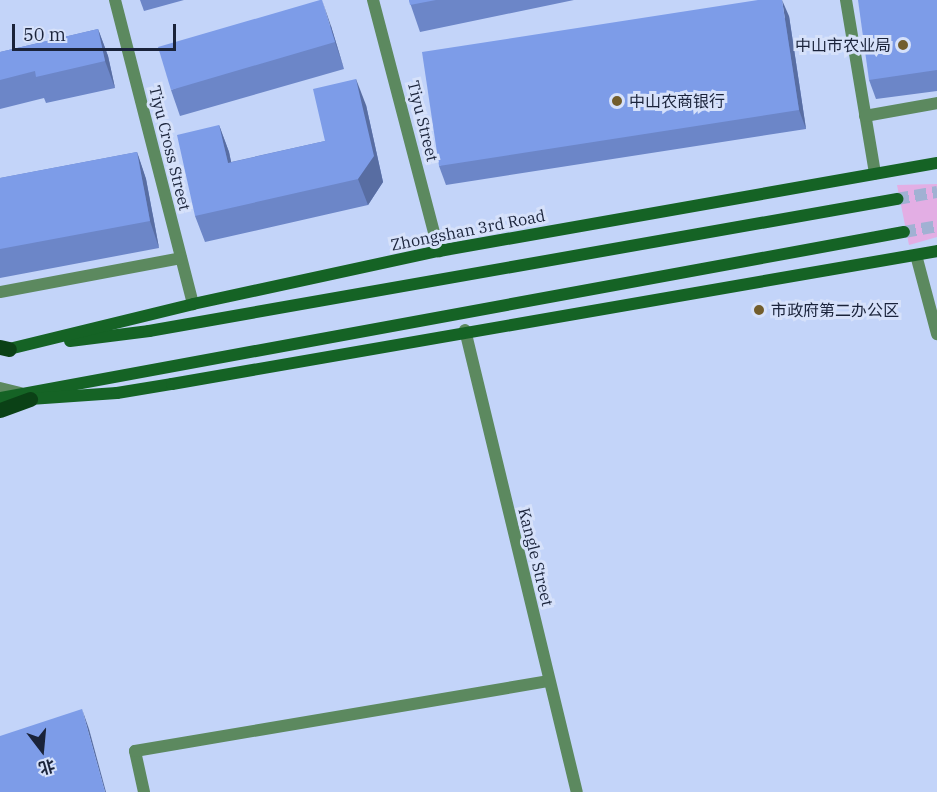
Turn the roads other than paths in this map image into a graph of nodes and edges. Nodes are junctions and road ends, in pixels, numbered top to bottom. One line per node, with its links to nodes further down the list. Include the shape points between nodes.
1 (115, 0): 13 (street, Tiyu Cross Street)
2 (373, 0): 10 (street, Tiyu Street)
3 (846, 0): 5 (street)
4 (937, 103): 5 (street)
5 (866, 116): 7 (street)
6 (937, 163): 7 (main road, Zhongshan 3rd Road)
7 (875, 174): 10 (main road, Zhongshan 3rd Road)
8 (897, 199): 18 (main road, Zhongshan 3rd Road, via 149,331)
9 (904, 232): 20 (main road)
10 (439, 251): 15 (main road, Zhongshan 3rd Road)
11 (937, 251): 12 (main road)
12 (916, 255): 16 (main road); 17 (street)
13 (181, 258): 14 (street); 15 (street, Tiyu Cross Street)
14 (0, 291)
15 (193, 304): 18 (main road, Zhongshan 3rd Road)
16 (465, 330): 20 (main road, via 117,393); 23 (street, Kangle Street)
17 (937, 334)
18 (2, 351)
19 (0, 388): 20 (street)
20 (25, 396): 21 (main road); 22 (main road)
21 (0, 398)
22 (0, 410)
23 (549, 681): 24 (street, via 135,751); 25 (street, Kangle Street)
24 (144, 792)
25 (577, 792)

